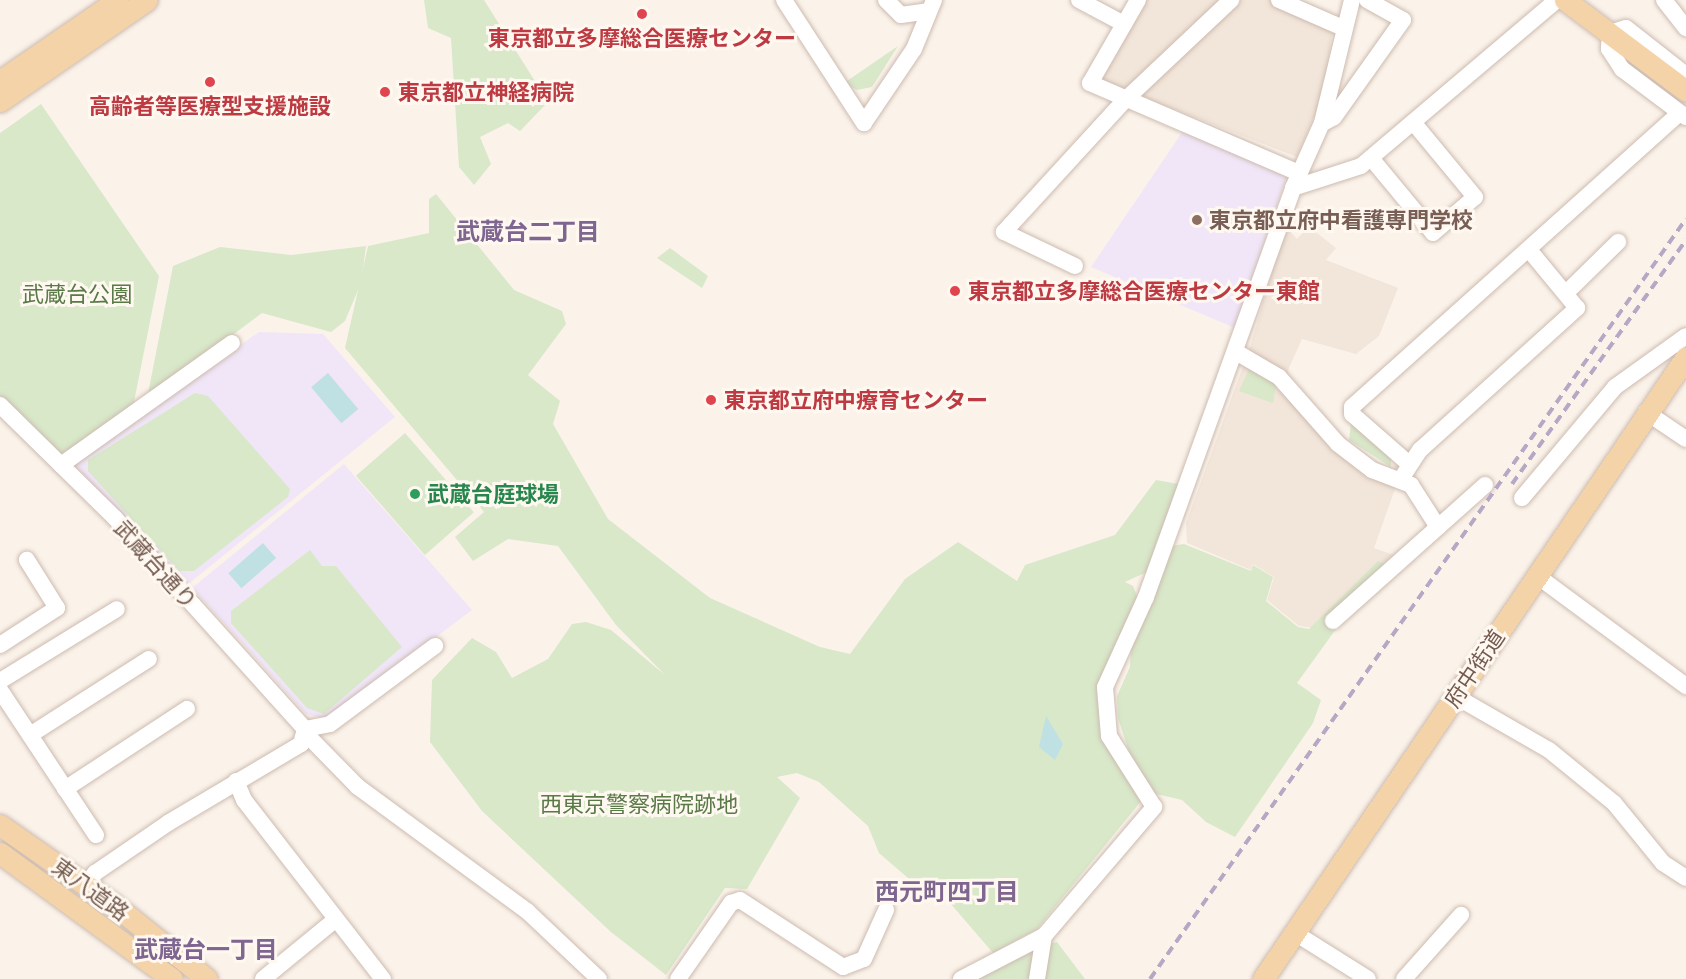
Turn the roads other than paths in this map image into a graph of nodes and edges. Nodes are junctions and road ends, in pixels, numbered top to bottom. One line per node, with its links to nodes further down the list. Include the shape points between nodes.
1 (118, 0): 22 (main road)
2 (147, 0): 27 (main road)
3 (784, 0): 24 (street)
4 (1079, 0): 16 (street)
5 (1138, 0): 16 (street)
6 (1231, 0): 26 (street)
7 (1279, 0): 13 (street)
8 (1352, 0): 17 (street)
9 (1367, 0): 30 (street, via 1403,20 1334,117)
10 (1557, 0): 29 (street)
11 (1565, 0): 19 (main road)
12 (1664, 0): 18 (street)
13 (1298, 4): 17 (street)
14 (889, 5): 15 (street, via 911,17); 20 (street)
15 (931, 6): 20 (street)
16 (1124, 24): 26 (street, via 1090,83)
17 (1344, 28): 30 (street)
18 (1686, 28)
19 (1618, 40): 21 (street, via 1626,28); 23 (main road); 28 (street, via 1614,60)
20 (915, 45): 25 (street)
21 (1686, 75)
22 (0, 81)
23 (1686, 91)
24 (847, 97): 25 (street, via 861,102); 25 (street, via 864,123)
25 (881, 97)
26 (1125, 100): 32 (street); 35 (street, via 1004,232)
27 (0, 101)
28 (1683, 115): 34 (street)
29 (1413, 122): 31 (street); 31 (street, via 1475,197 1433,233)
30 (1322, 123): 32 (street)
31 (1371, 158): 32 (street)
32 (1296, 180): 39 (street)
33 (1618, 242): 36 (street)
34 (1530, 251): 36 (street); 44 (street, via 1352,407 1352,414)
35 (1075, 266)
36 (1566, 293): 44 (street, via 1577,308)
37 (1686, 336): 48 (street, via 1615,387)
38 (232, 343): 45 (street)
39 (1236, 352): 46 (street, via 1279,377 1338,444 1372,470); 78 (street, via 1146,597 1105,687 1109,736 1154,807)
40 (1686, 357): 42 (main road, 府中街道)
41 (0, 405): 45 (street, 武蔵台通り)
42 (1646, 412): 43 (street); 51 (main road, 府中街道)
43 (1686, 439)
44 (1408, 462): 46 (street)
45 (61, 465): 62 (street, 武蔵台通り)
46 (1401, 479): 49 (street, via 1425,501)
47 (1485, 485): 49 (street)
48 (1522, 498)
49 (1438, 527): 53 (street)
50 (27, 560): 54 (street, via 57,608)
51 (1536, 575): 58 (street); 60 (main road, 府中街道)
52 (117, 609): 57 (street)
53 (1333, 621)
54 (0, 645)
55 (435, 646): 62 (street, via 330,724)
56 (149, 659): 63 (street)
57 (0, 681)
58 (1686, 686)
59 (0, 690): 63 (street)
60 (1455, 696): 71 (street, via 1513,725 1558,758 1614,803 1663,862); 77 (main road, 府中街道)
61 (187, 709): 65 (street)
62 (306, 732): 64 (street, via 301,744); 83 (street, 武蔵台通り, via 358,787 526,911)
63 (30, 735): 65 (street)
64 (236, 781): 72 (street, via 110,862); 76 (street, via 243,800)
65 (65, 789): 68 (street)
66 (0, 825): 72 (main road, 東八道路)
67 (0, 835): 70 (main road, via 48,867 47,878)
68 (96, 835)
69 (0, 853): 70 (main road, 東八道路)
70 (37, 878): 79 (main road, 東八道路)
71 (1686, 878)
72 (87, 884): 73 (main road, 東八道路)
73 (113, 904): 79 (main road, via 104,903 100,911); 80 (main road, 東八道路)
74 (886, 910): 84 (street, via 864,959 843,967 740,900 731,903)
75 (1461, 915): 89 (street)
76 (336, 919): 81 (street); 82 (street)
77 (1295, 933): 87 (main road, 府中街道); 88 (street)
78 (1044, 936): 85 (street); 86 (street)
79 (174, 979)
80 (207, 979)
81 (263, 979)
82 (383, 979)
83 (599, 979)
84 (678, 979)
85 (961, 979)
86 (1037, 979)
87 (1263, 979)
88 (1368, 979)
89 (1404, 979)

